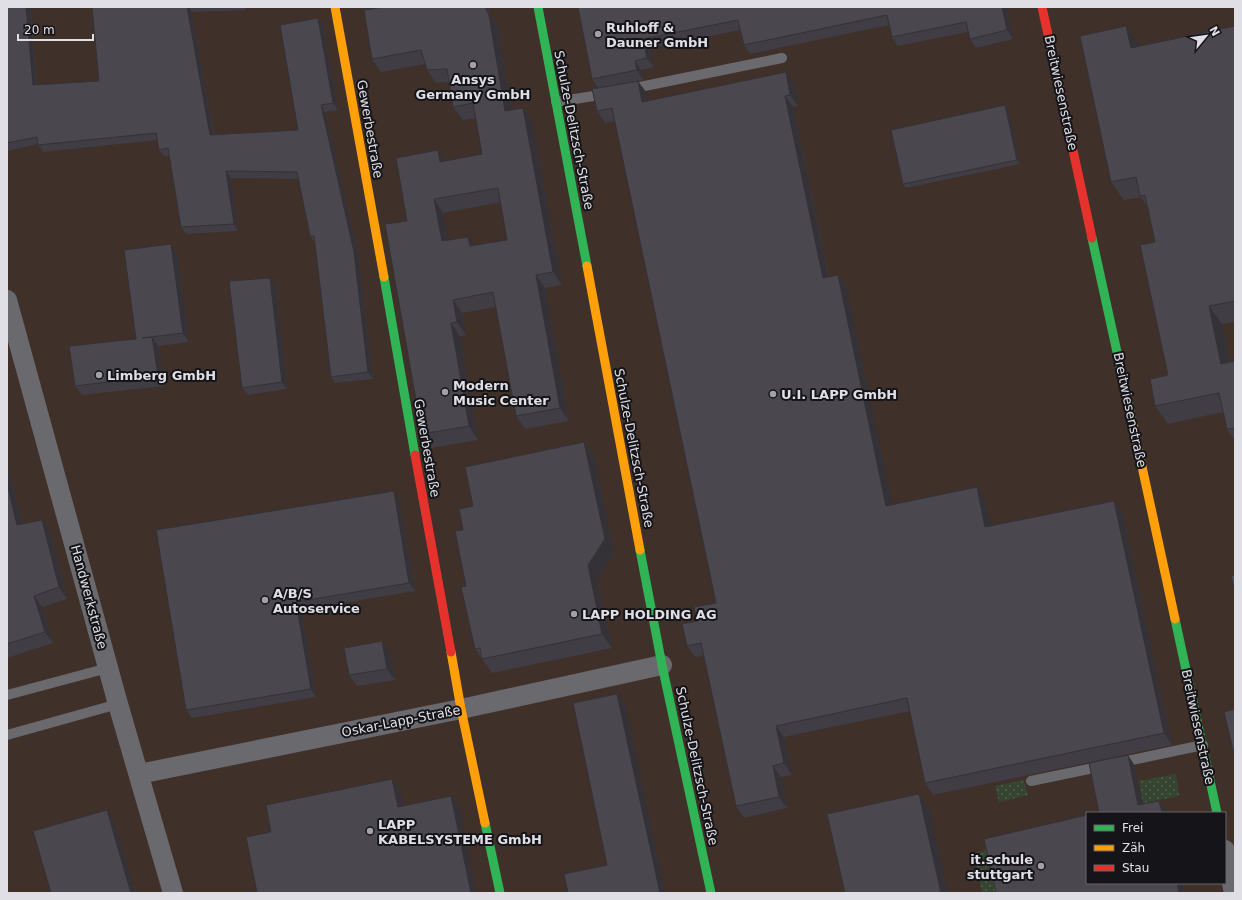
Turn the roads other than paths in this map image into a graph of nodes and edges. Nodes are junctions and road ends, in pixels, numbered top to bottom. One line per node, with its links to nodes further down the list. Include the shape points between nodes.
1 (335, 7): 11 (street, Gewerbestraße)
2 (538, 7): 5 (street, Schulze-Delitzsch-Straße)
3 (1042, 7): 13 (street, Breitwiesenstraße)
4 (782, 58): 5 (lane)
5 (556, 102): 7 (street, Schulze-Delitzsch-Straße)
6 (7, 300): 8 (street, Handwerkstraße)
7 (662, 665): 11 (street, Oskar-Lapp-Straße); 20 (street, Schulze-Delitzsch-Straße)
8 (108, 668): 9 (lane); 10 (street, Handwerkstraße)
9 (7, 695)
10 (118, 704): 12 (lane); 14 (street, Handwerkstraße)
11 (461, 709): 14 (street, Oskar-Lapp-Straße); 19 (street, Gewerbestraße)
12 (7, 735)
13 (1203, 745): 15 (lane); 16 (street, Breitwiesenstraße)
14 (139, 774): 18 (street, Handwerkstraße)
15 (1031, 781)
16 (1217, 812)
17 (1226, 855): 21 (street)
18 (173, 893)
19 (500, 893)
20 (711, 893)
21 (1234, 893)

